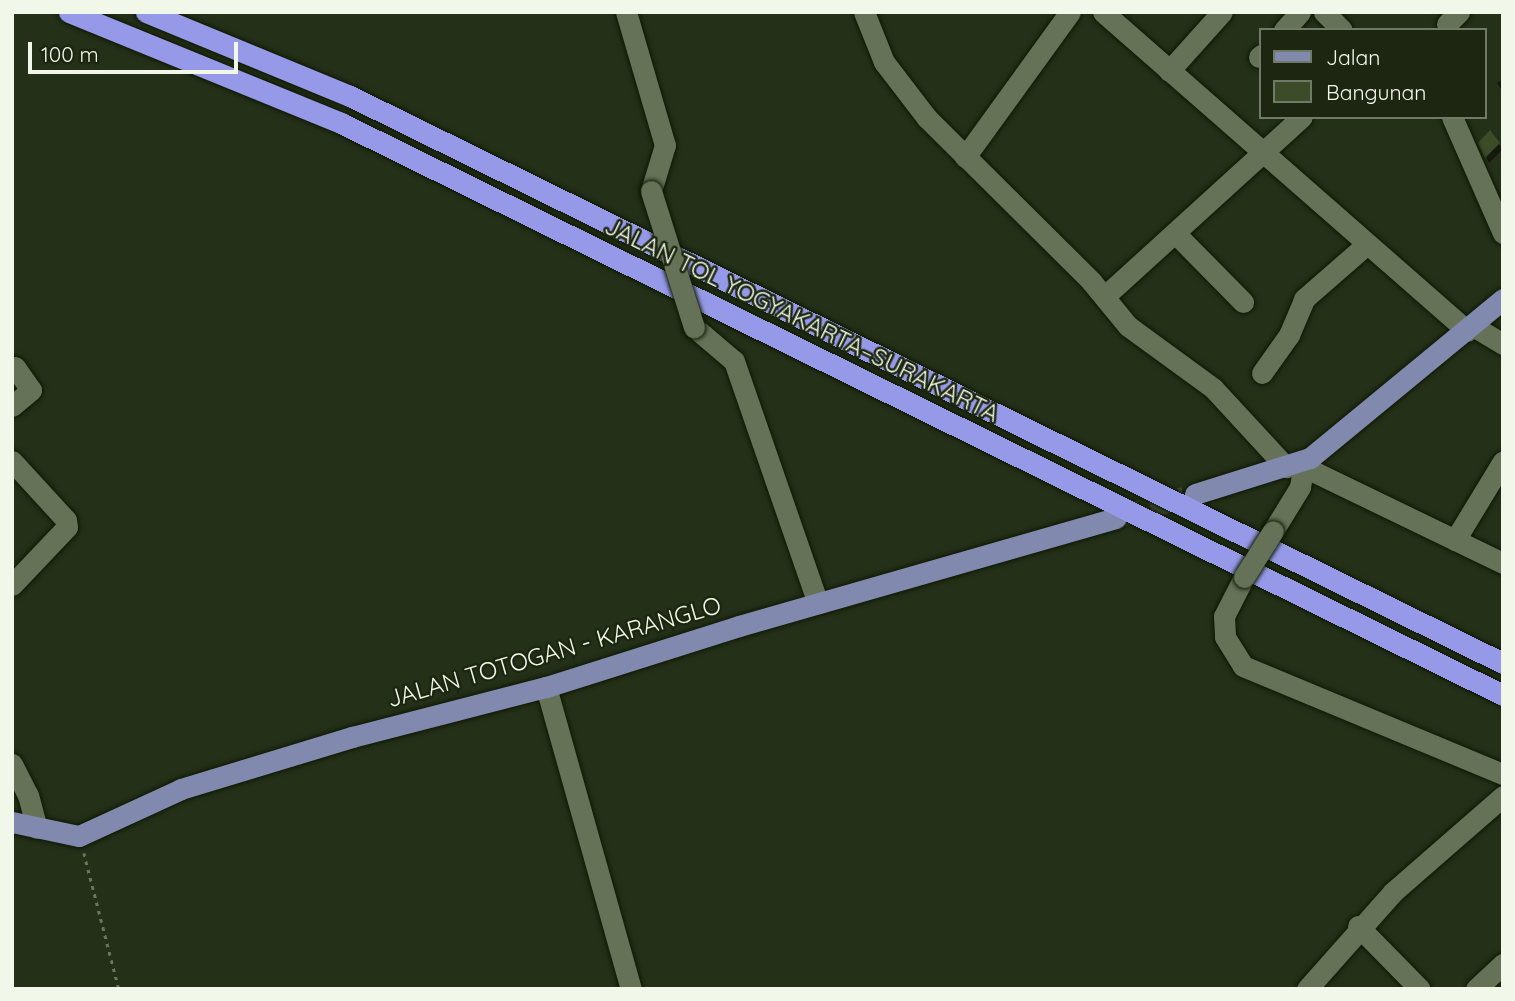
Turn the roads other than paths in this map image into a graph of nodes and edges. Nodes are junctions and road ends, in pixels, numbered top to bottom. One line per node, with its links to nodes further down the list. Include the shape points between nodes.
1 (69, 12): 41 (highway, JALAN TOL YOGYAKARTA–SURAKARTA, via 354,129)
2 (146, 12): 39 (highway, JALAN TOL YOGYAKARTA–SURAKARTA, via 362,102)
3 (626, 12): 38 (street, bridge, via 665,145 651,191 694,327 734,360)
4 (864, 12): 16 (street, via 876,48 893,76)
5 (1070, 12): 16 (street)
6 (1102, 12): 12 (street)
7 (1222, 12): 12 (street)
8 (1300, 12): 10 (street)
9 (1324, 12): 11 (street)
10 (1286, 28)
11 (1340, 28)
12 (1169, 71): 15 (street)
13 (1300, 119): 15 (street)
14 (1453, 119): 18 (street)
15 (1262, 156): 19 (street); 21 (street)
16 (965, 157): 22 (street)
17 (1503, 182): 18 (street)
18 (1486, 196): 20 (street)
19 (1175, 233): 22 (street); 24 (street)
20 (1503, 233)
21 (1366, 245): 25 (street); 28 (street, via 1304,299 1289,335)
22 (1105, 296): 32 (street, via 1128,326 1220,394)
23 (1503, 299): 25 (main road)
24 (1243, 302)
25 (1470, 328): 26 (street); 32 (main road, via 1352,427)
26 (1503, 344)
27 (15, 367): 29 (street, via 31,390)
28 (1262, 373)
29 (12, 406)
30 (12, 461): 37 (street, via 66,520 67,527)
31 (1503, 461): 35 (street)
32 (1295, 466): 33 (main road); 35 (street); 43 (street, bridge, via 1300,486 1224,616 1225,637 1243,666)
33 (1195, 494)
34 (1116, 518): 38 (main road, JALAN TOTOGAN - KARANGLO)
35 (1455, 540): 36 (street)
36 (1503, 563)
37 (12, 585)
38 (818, 603): 40 (main road, JALAN TOTOGAN - KARANGLO)
39 (1503, 663)
40 (547, 687): 46 (main road, JALAN TOTOGAN - KARANGLO, via 352,737); 49 (street)
41 (1503, 695)
42 (12, 764): 46 (street, via 28,795)
43 (1503, 774)
44 (1503, 796): 47 (street)
45 (12, 822): 46 (main road)
46 (58, 832)
47 (1358, 926): 50 (street); 51 (street)
48 (1503, 964): 52 (street)
49 (631, 989)
50 (1307, 989)
51 (1420, 989)
52 (1476, 989)

